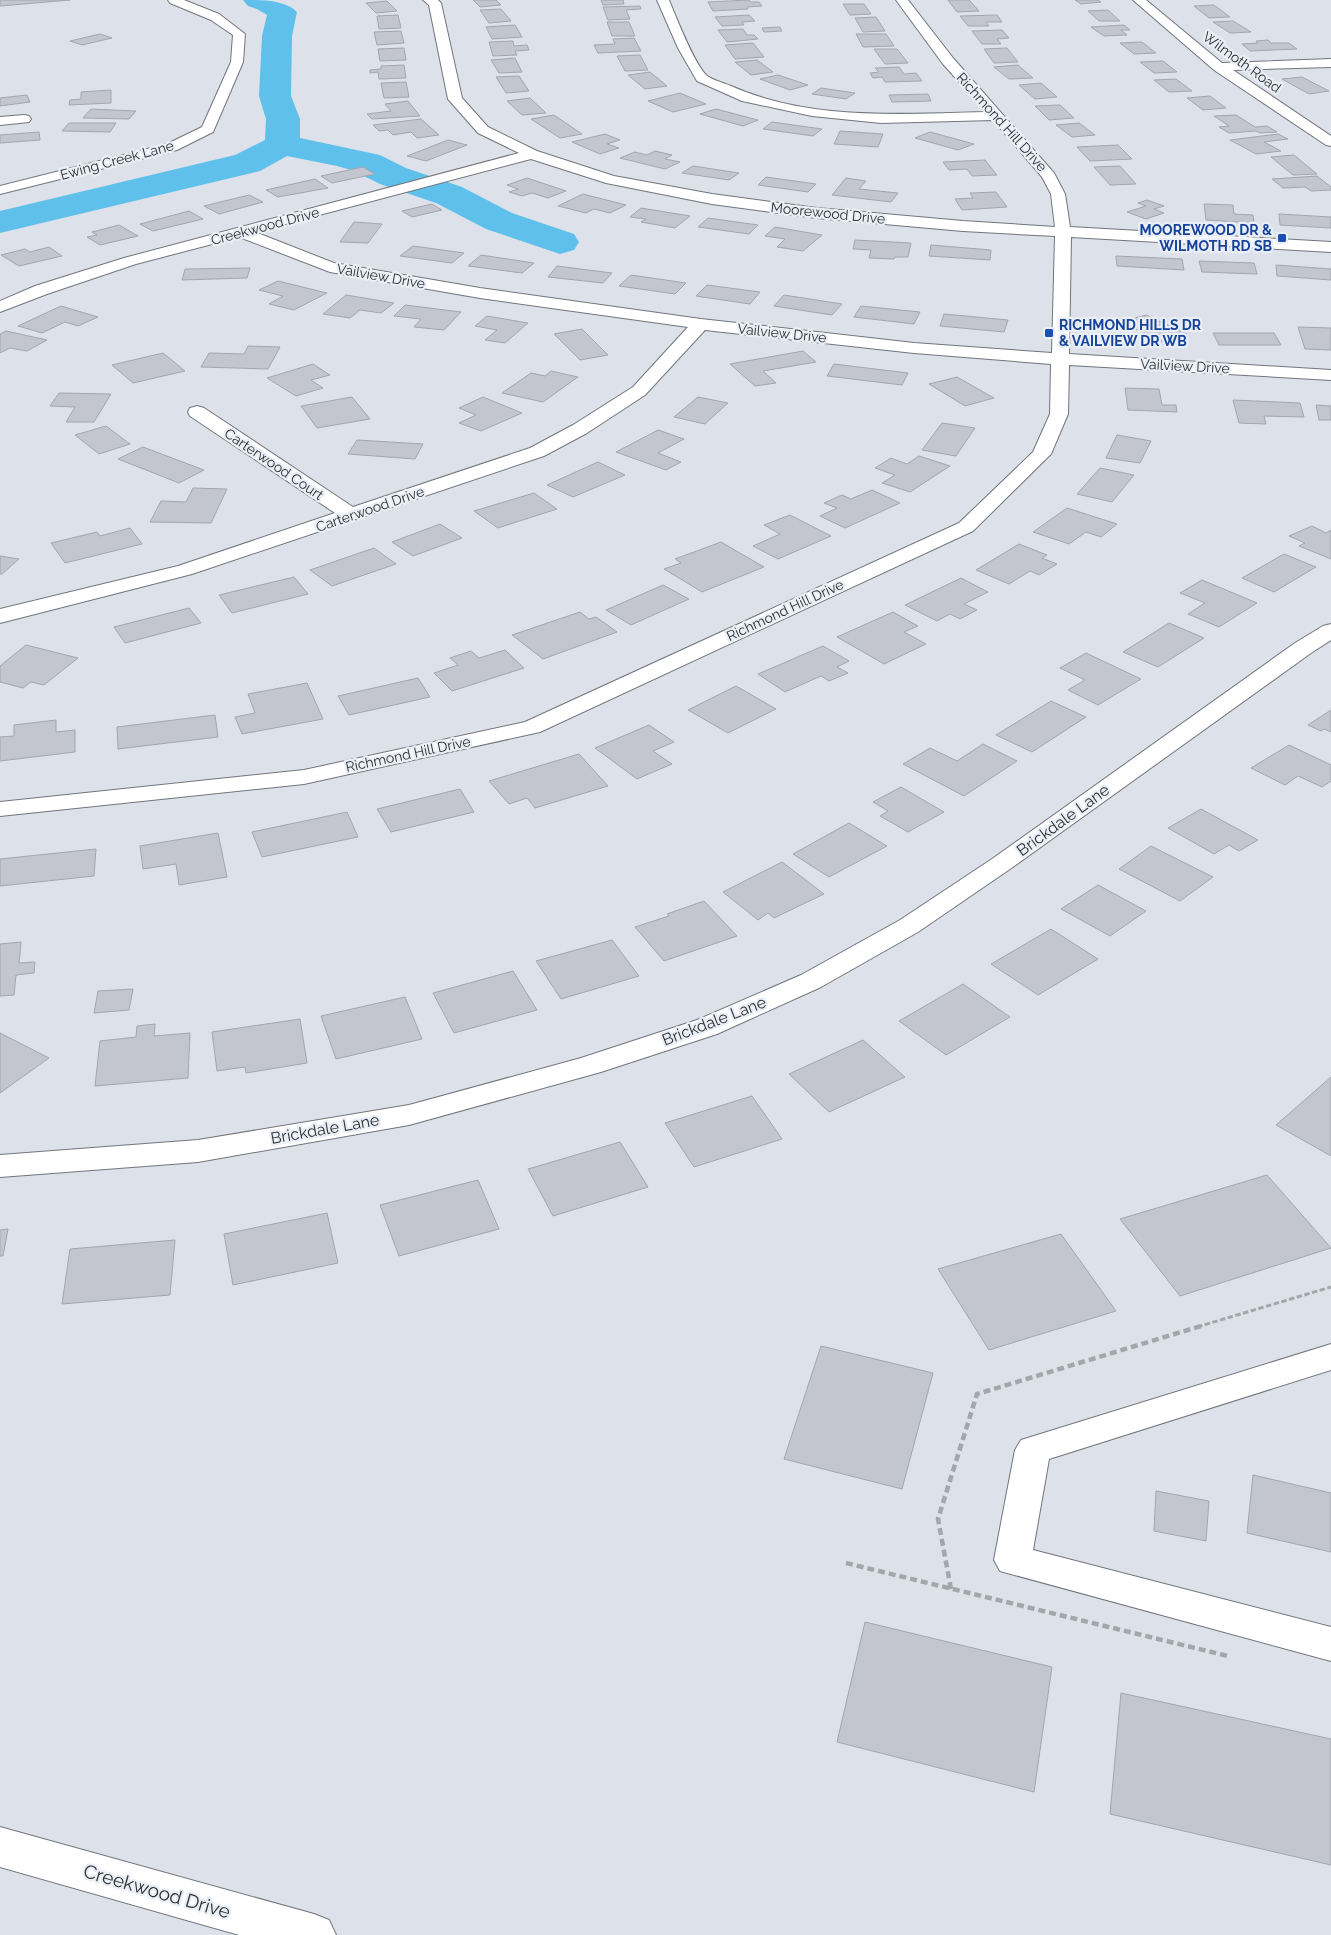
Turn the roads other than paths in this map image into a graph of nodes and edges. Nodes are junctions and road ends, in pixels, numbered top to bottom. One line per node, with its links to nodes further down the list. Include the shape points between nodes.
1 (174, 0): 13 (street, Ewing Creek Lane, via 216,17 239,34 237,62 208,129 172,147)
2 (429, 0): 12 (street, Moorewood Drive, via 435,3 455,100 483,130)
3 (663, 0): 8 (street, via 684,48 702,78 747,98 812,112 881,119)
4 (902, 0): 8 (street, Richmond Hill Drive, via 948,61)
5 (1139, 0): 7 (street, Wilmoth Road)
6 (1331, 63): 7 (street)
7 (1219, 67): 11 (street, Wilmoth Road)
8 (996, 116): 14 (street, Richmond Hill Drive, via 1049,176 1058,194)
9 (24, 119): 10 (street)
10 (0, 121)
11 (1331, 142)
12 (532, 154): 14 (street, Moorewood Drive, via 611,180 712,199 818,213); 15 (street, Creekwood Drive)
13 (0, 190)
14 (1063, 232): 16 (street, Moorewood Drive); 19 (street, Richmond Hill Drive)
15 (242, 233): 17 (street, Creekwood Drive, via 130,261); 18 (street, Vailview Drive, via 330,267)
16 (1331, 247)
17 (0, 307)
18 (701, 324): 19 (street, Vailview Drive, via 914,348); 22 (street, Carterwood Drive, via 639,391 580,429 537,452)
19 (1060, 359): 20 (street, Vailview Drive); 25 (street, Richmond Hill Drive, via 1059,414 1041,454 966,527 532,727 304,777)
20 (1331, 375)
21 (197, 412): 22 (street, Carterwood Court)
22 (352, 515): 23 (street, Carterwood Drive, via 185,570)
23 (0, 616)
24 (1331, 632): 26 (street, Brickdale Lane, via 1303,648 909,926 811,981 707,1027 590,1065 408,1115 198,1151)
25 (0, 808)
26 (0, 1166)
27 (1331, 1357): 28 (street, via 1033,1450 1013,1560)
28 (1331, 1644)
29 (0, 1847): 30 (street, Creekwood Drive)
30 (314, 1935)

